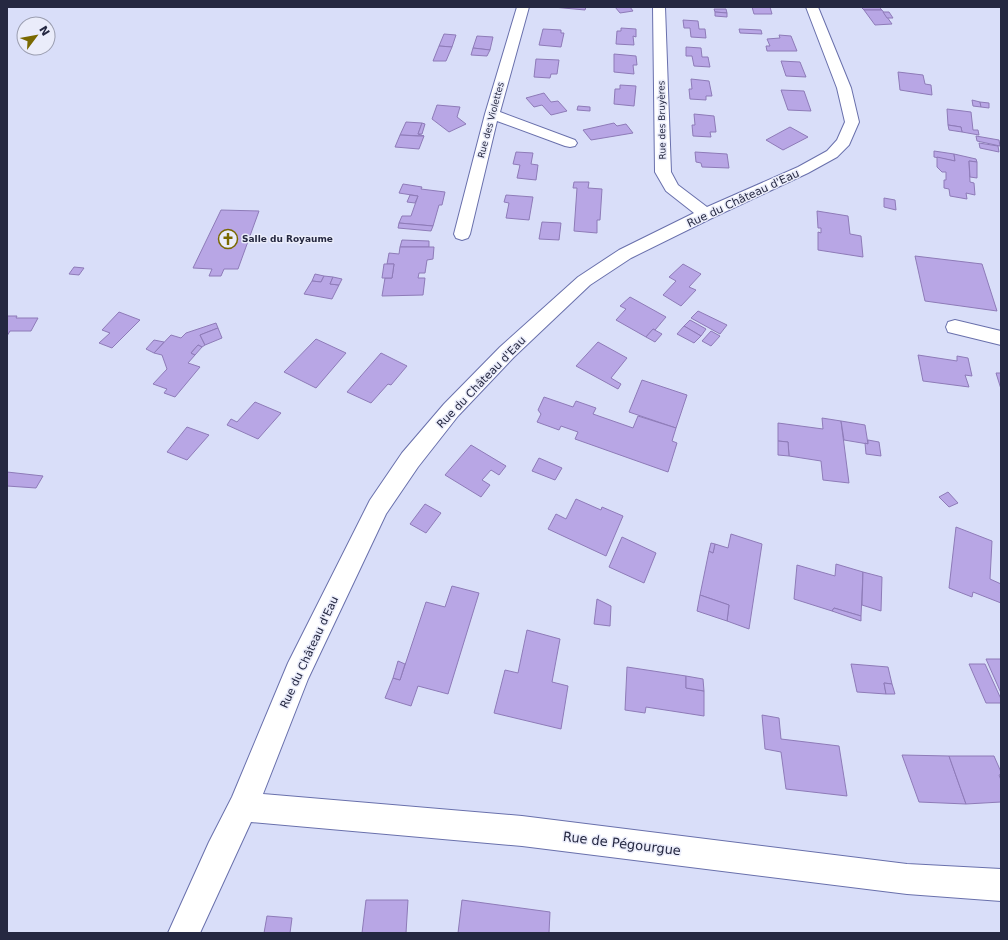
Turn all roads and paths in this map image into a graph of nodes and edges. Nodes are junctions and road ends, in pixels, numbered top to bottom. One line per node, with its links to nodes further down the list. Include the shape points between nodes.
1 (523, 7): 4 (street, Rue des Violettes)
2 (659, 7): 6 (street, Rue des Bruyères, via 663,172 672,188)
3 (812, 7): 6 (street, Rue du Château d'Eau, via 844,88 852,122 844,142 832,154 803,170)
4 (492, 114): 5 (street); 7 (street, Rue des Violettes)
5 (570, 143)
6 (706, 214): 10 (street, Rue du Château d'Eau, via 625,254 584,282 508,352 451,410 410,460 378,507 297,672)
7 (462, 234)
8 (954, 327): 9 (street)
9 (1001, 338)
10 (243, 807): 11 (street, Rue de Pégourgue, via 522,831 907,879); 12 (street, Rue du Château d'Eau)
11 (1001, 884)
12 (184, 933)

